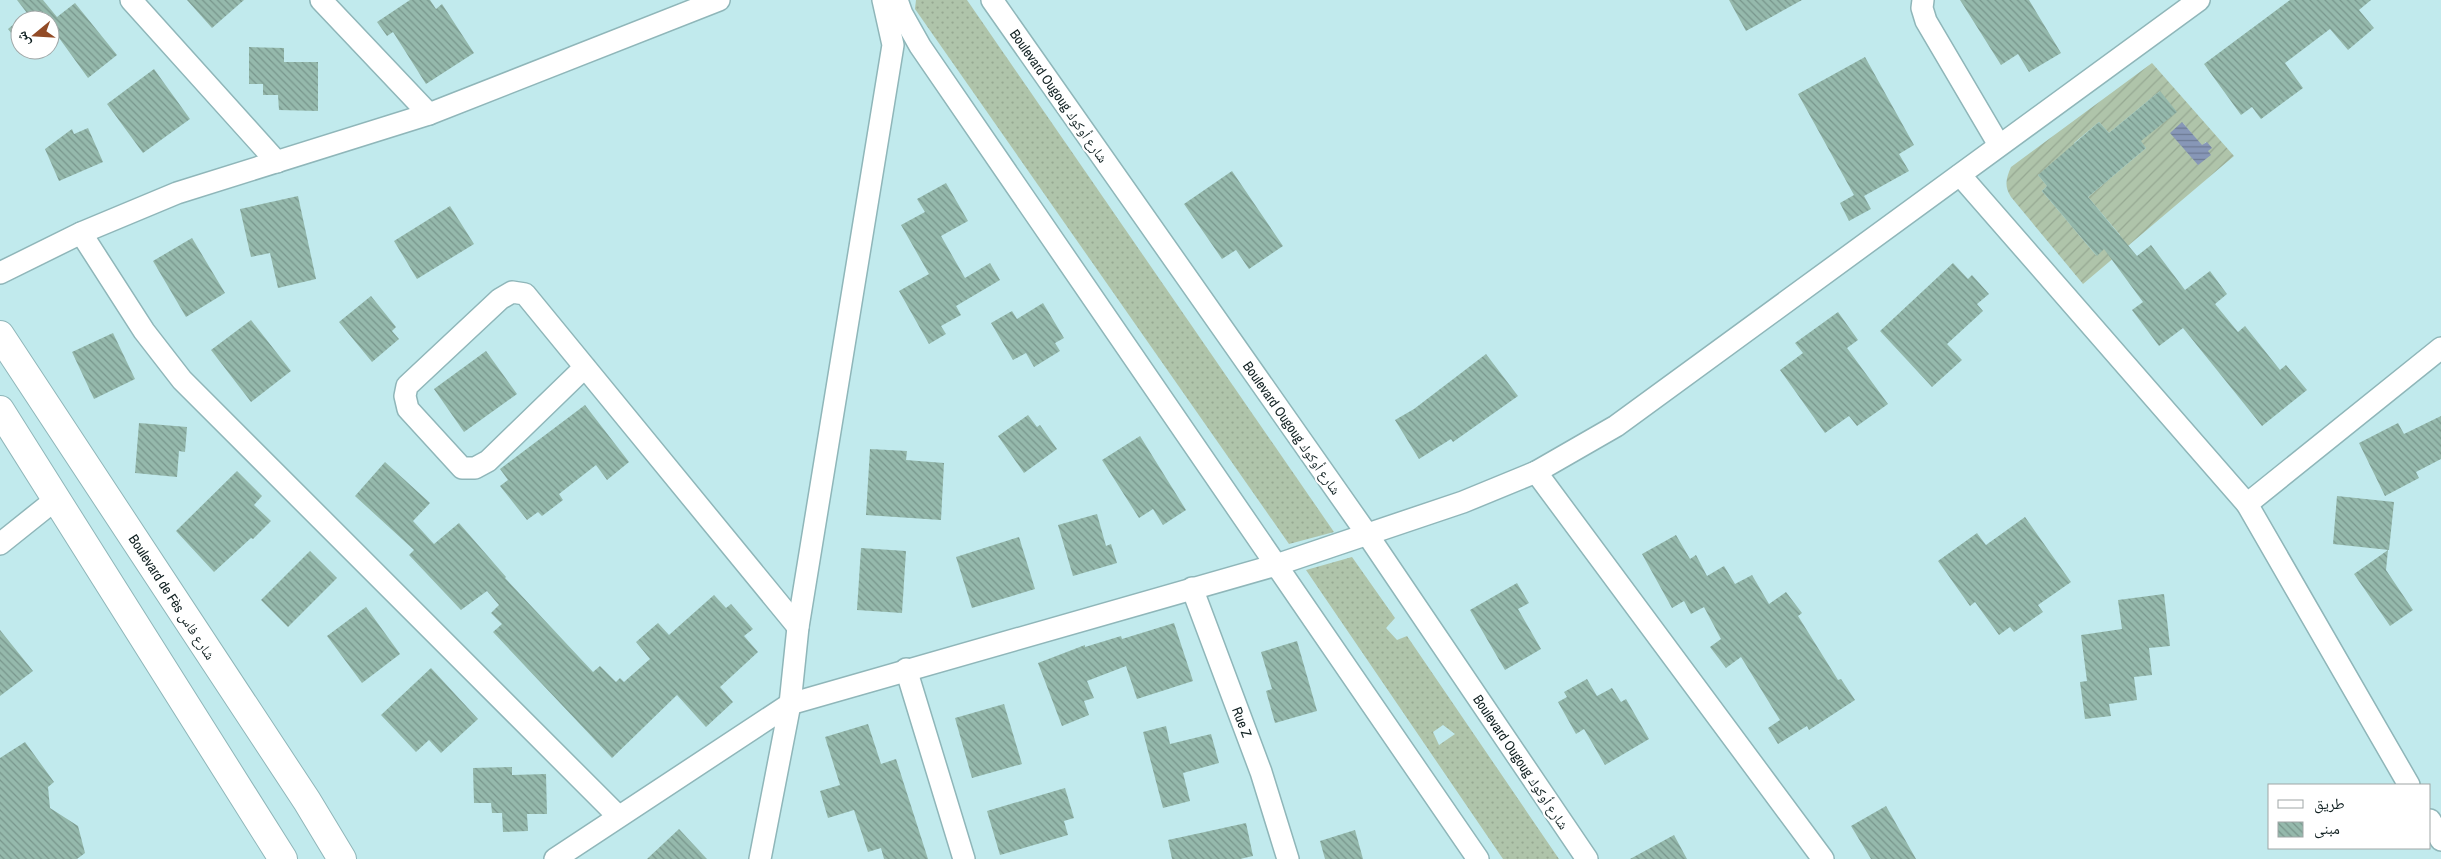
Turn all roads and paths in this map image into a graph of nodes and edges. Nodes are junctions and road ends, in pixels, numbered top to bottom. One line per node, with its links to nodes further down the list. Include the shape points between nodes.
1 (131, 0): 11 (street)
2 (321, 0): 9 (street)
3 (719, 0): 9 (street)
4 (883, 0): 26 (street, via 893,45)
5 (897, 0): 24 (street, via 920,46)
6 (992, 0): 22 (street, Boulevard Ougoug شارع أوكوك)
7 (1923, 0): 10 (street, via 1926,21)
8 (2200, 0): 10 (street)
9 (429, 114): 11 (street)
10 (1999, 145): 12 (street)
11 (277, 162): 13 (street, via 177,193)
12 (1960, 175): 19 (street, via 1616,426); 21 (street)
13 (81, 233): 14 (street); 30 (street, via 144,331 182,380)
14 (0, 273)
15 (0, 335): 34 (main road, Boulevard de Fès شارع فاس)
16 (2441, 348): 21 (street)
17 (585, 367): 17 (street, via 525,294 512,292 500,299 407,386 404,396 408,409 462,468 475,468 488,461); 26 (street)
18 (0, 410): 20 (main road)
19 (1536, 472): 22 (street, via 1463,502); 41 (street)
20 (55, 500): 23 (street); 33 (main road)
21 (2247, 504): 29 (street)
22 (1367, 534): 24 (street); 40 (street, Boulevard Ougoug شارع أوكوك)
23 (0, 544)
24 (1276, 565): 25 (street); 39 (street)
25 (1192, 588): 27 (street); 38 (street, Rue Z, via 1261,772)
26 (798, 627): 28 (street)
27 (906, 669): 28 (street); 37 (street)
28 (790, 704): 30 (street); 36 (street)
29 (2409, 784)
30 (618, 816): 35 (street)
31 (2431, 822): 32 (street)
32 (2441, 840)
33 (283, 859)
34 (342, 859)
35 (555, 859)
36 (760, 859)
37 (964, 859)
38 (1288, 859)
39 (1478, 859)
40 (1587, 859)
41 (1823, 859)

